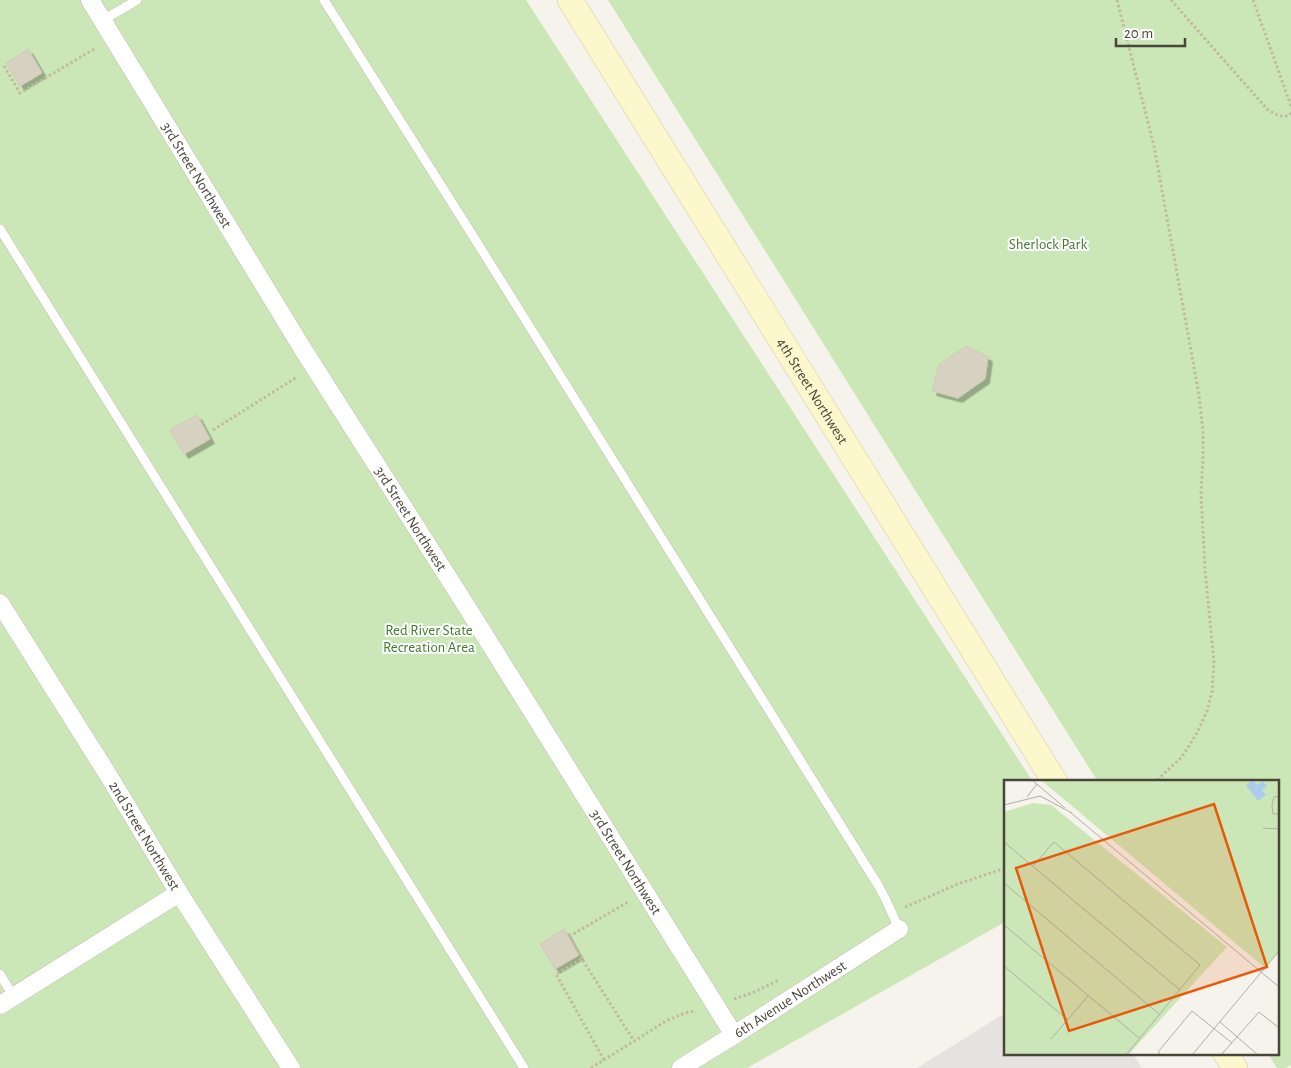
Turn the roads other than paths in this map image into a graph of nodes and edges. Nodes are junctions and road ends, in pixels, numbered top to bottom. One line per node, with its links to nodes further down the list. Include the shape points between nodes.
1 (90, 0): 5 (street, 3rd Street Northwest)
2 (137, 0): 5 (lane)
3 (324, 0): 10 (lane, via 873,876)
4 (570, 0): 8 (street, 4th Street Northwest)
5 (103, 20): 13 (street, 3rd Street Northwest, via 314,367)
6 (0, 229): 16 (lane)
7 (0, 603): 9 (street, 2nd Street Northwest)
8 (1054, 780)
9 (179, 893): 12 (street); 15 (street, 2nd Street Northwest)
10 (899, 929): 13 (street, 6th Avenue Northwest)
11 (0, 974): 12 (lane)
12 (7, 1001)
13 (734, 1035): 17 (street, 6th Avenue Northwest)
14 (1227, 1056): 18 (street)
15 (291, 1068)
16 (524, 1068)
17 (681, 1068)
18 (1235, 1068)

